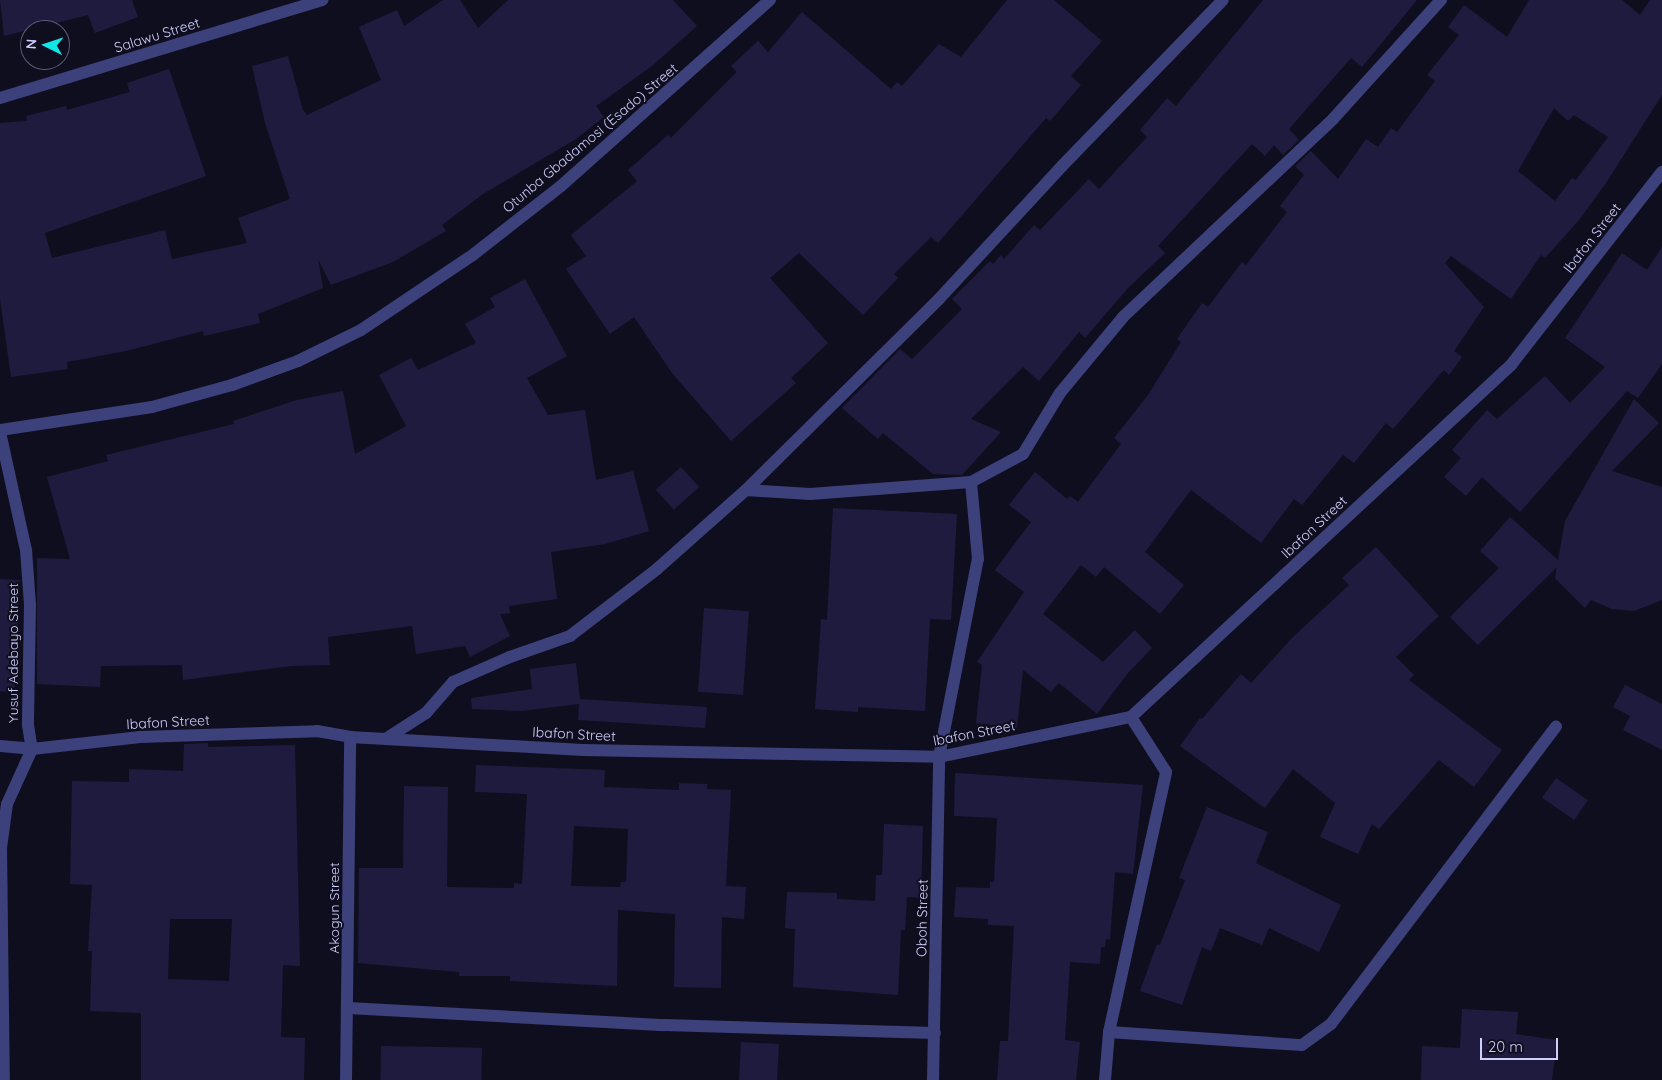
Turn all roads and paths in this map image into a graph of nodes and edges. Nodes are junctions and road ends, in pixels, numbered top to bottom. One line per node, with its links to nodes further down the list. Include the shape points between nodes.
1 (322, 0): 5 (street, Salawu Street)
2 (770, 0): 7 (street, Otunba Gbadamosi (Esado) Street, via 561,186 474,254 361,330 298,361 232,385 152,407)
3 (1223, 0): 9 (street, via 939,299)
4 (1441, 0): 8 (street, via 1333,119 1124,317 1060,393 1023,454)
5 (0, 98)
6 (1662, 172): 10 (street, Ibafon Street, via 1511,365)
7 (0, 431): 15 (street, Yusuf Adebayo Street, via 26,550 30,605 28,725)
8 (970, 482): 9 (street, via 810,494); 16 (street, Oboh Street, via 978,559)
9 (746, 490): 13 (street, via 657,569 570,636 453,682 426,713)
10 (1131, 716): 16 (street, Ibafon Street); 18 (street, via 1166,772)
11 (1556, 726): 18 (street, via 1331,1024 1302,1046)
12 (350, 737): 13 (street, Ibafon Street); 15 (street, Ibafon Street, via 317,732 149,737); 17 (street, Akogun Street)
13 (387, 738): 16 (street, Ibafon Street, via 583,750)
14 (0, 746): 15 (street, Ibafon Street)
15 (32, 749): 20 (street, via 7,804 1,848)
16 (939, 757): 19 (street, Oboh Street)
17 (348, 1008): 19 (street, via 665,1025); 21 (street, Akogun Street)
18 (1109, 1032): 23 (street)
19 (936, 1033): 22 (street, Oboh Street)
20 (4, 1080)
21 (346, 1080)
22 (933, 1080)
23 (1105, 1080)

